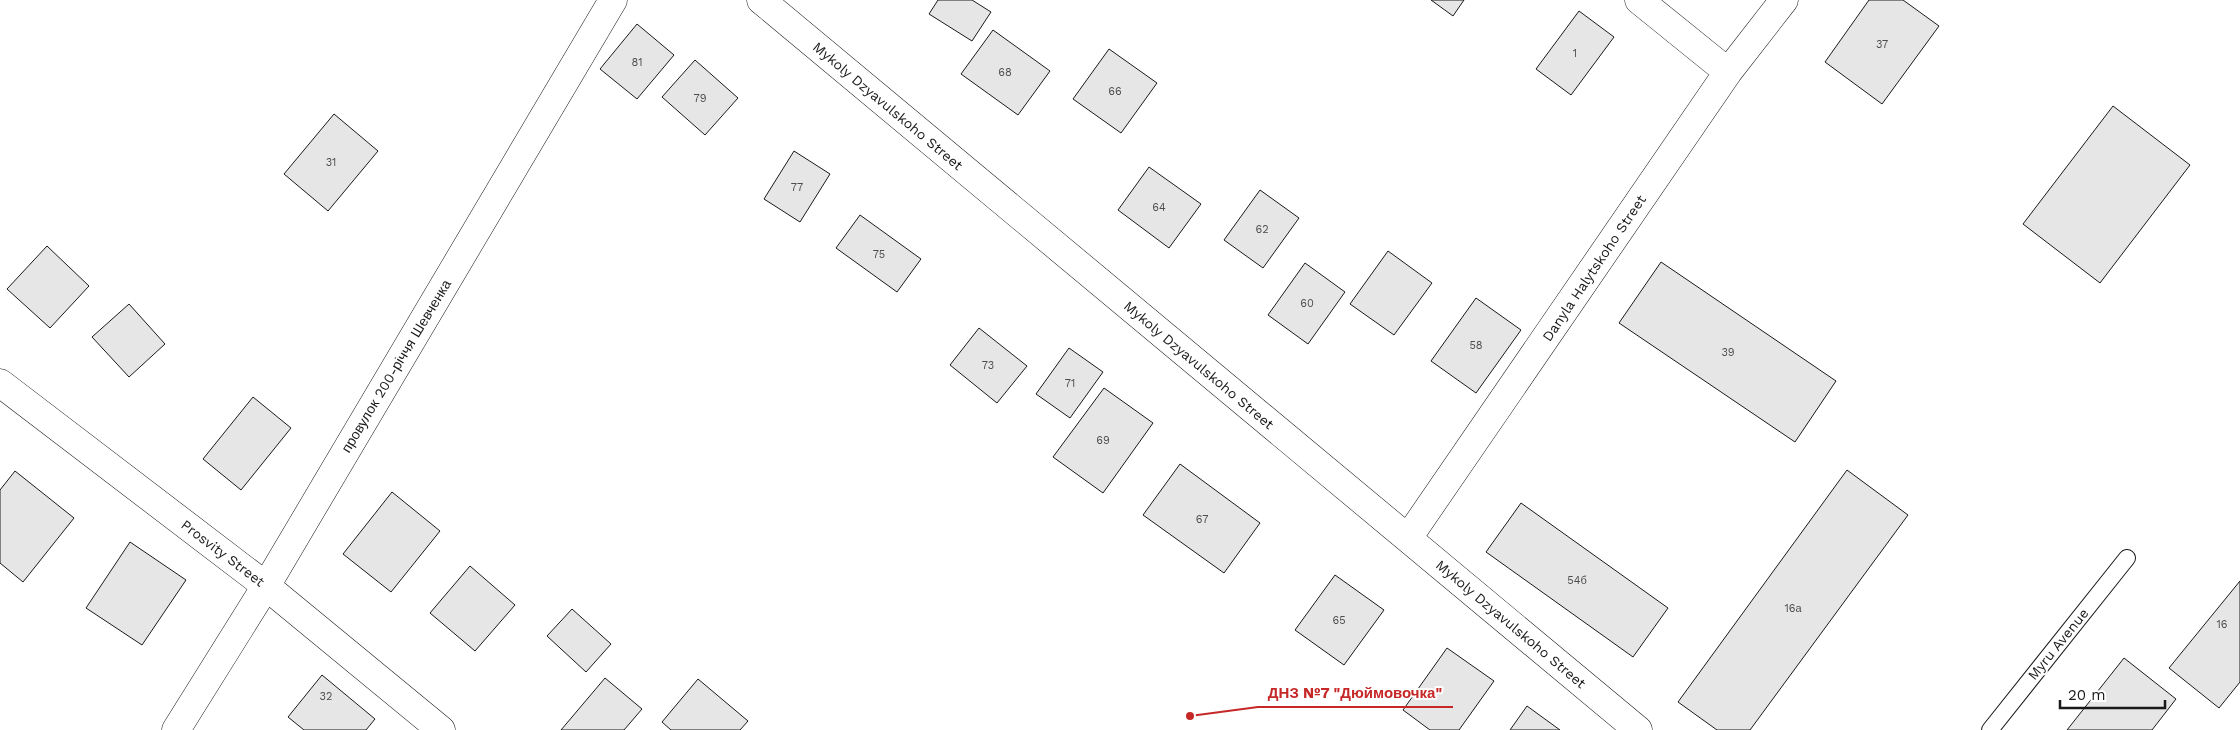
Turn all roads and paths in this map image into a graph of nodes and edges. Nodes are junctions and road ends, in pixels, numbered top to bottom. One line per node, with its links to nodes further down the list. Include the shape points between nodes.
1 (613, 0): 9 (street, провулок 200-річчя Шевченка)
2 (761, 0): 7 (street, Mykoly Dzyavulskoho Street)
3 (1639, 0): 5 (street)
4 (1784, 0): 5 (street, Danyla Halytskoho Street)
5 (1728, 72): 7 (street, Danyla Halytskoho Street)
6 (0, 383): 9 (street, Prosvity Street)
7 (1408, 538): 12 (street, Mykoly Dzyavulskoho Street)
8 (2127, 558): 13 (lane, Myru Avenue)
9 (266, 586): 10 (street, провулок 200-річчя Шевченка); 11 (street, Prosvity Street)
10 (176, 730)
11 (441, 730)
12 (1638, 730)
13 (1990, 730)

